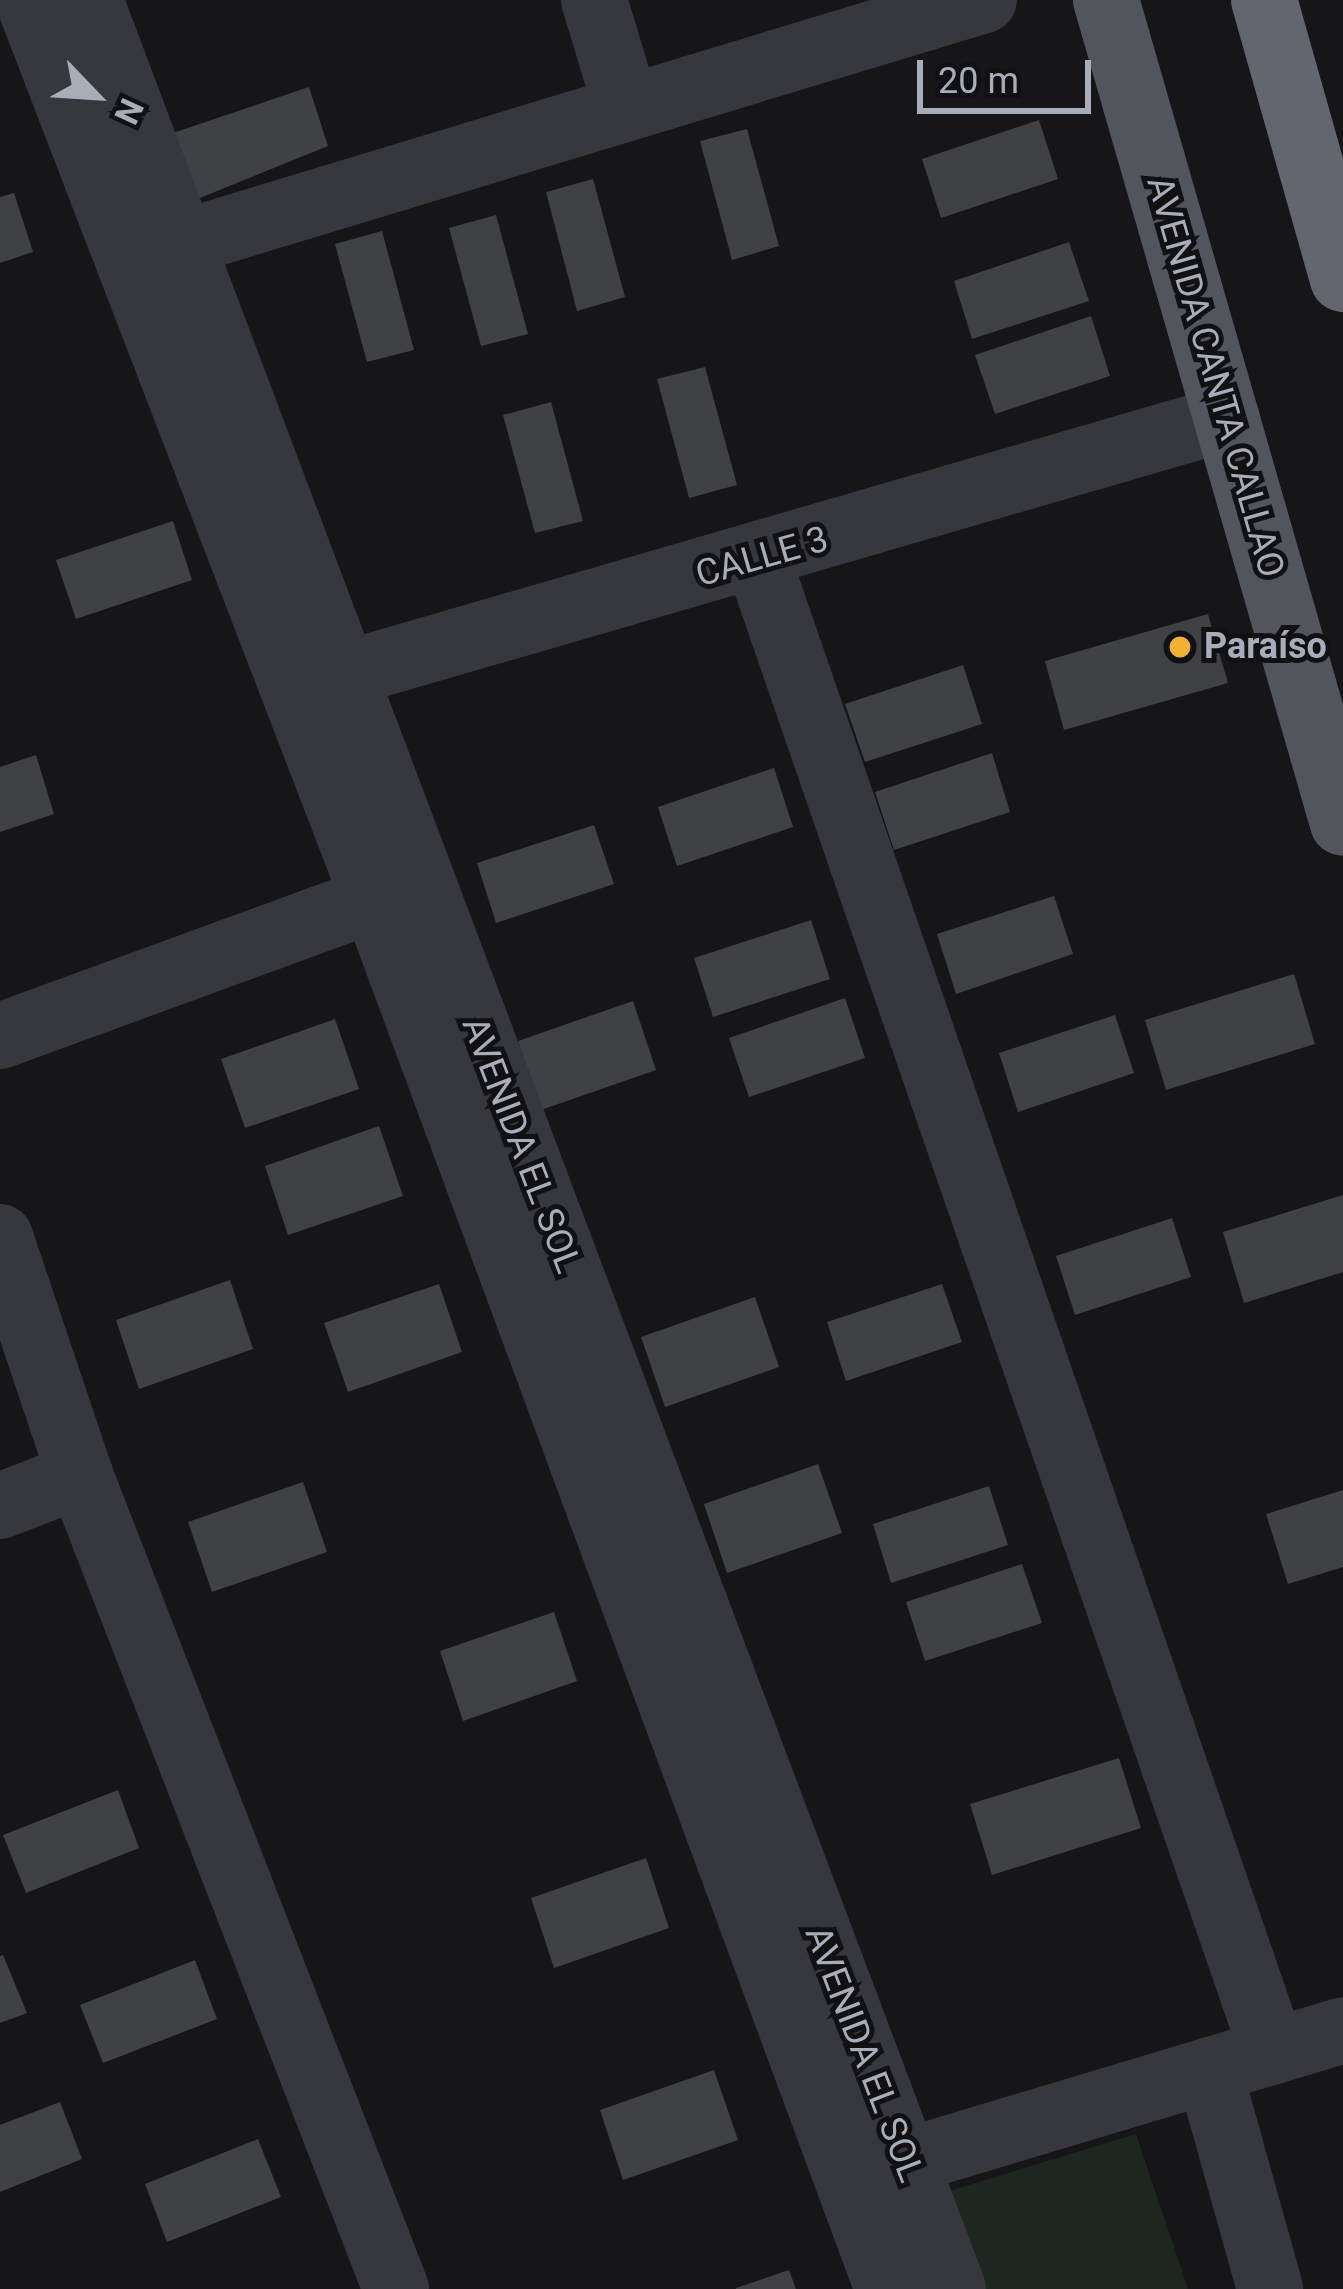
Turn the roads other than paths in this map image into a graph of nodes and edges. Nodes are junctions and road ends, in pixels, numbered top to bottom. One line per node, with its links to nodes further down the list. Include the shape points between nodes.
1 (28, 0): 12 (street, AVENIDA EL SOL)
2 (90, 0): 8 (street, AVENIDA EL SOL)
3 (594, 0): 7 (street)
4 (984, 0): 7 (street)
5 (1106, 0): 10 (main road, AVENIDA CANTA CALLAO)
6 (1264, 0): 9 (highway)
7 (625, 103): 8 (street)
8 (179, 244): 12 (street, AVENIDA EL SOL)
9 (1343, 279)
10 (1227, 418): 11 (street, CALLE 3); 13 (main road, AVENIDA CANTA CALLAO)
11 (758, 560): 12 (street, CALLE 3); 20 (street)
12 (320, 681): 14 (street, AVENIDA EL SOL); 22 (street, AVENIDA EL SOL)
13 (1343, 824)
14 (374, 899): 15 (street); 24 (street, AVENIDA EL SOL)
15 (0, 1036)
16 (0, 1238): 17 (street)
17 (80, 1475): 18 (street); 23 (street)
18 (0, 1506)
19 (1343, 2030): 20 (street)
20 (1273, 2052): 21 (street)
21 (1209, 2071): 22 (street); 26 (street)
22 (904, 2162): 25 (street, AVENIDA EL SOL)
23 (396, 2289)
24 (888, 2289)
25 (952, 2289)
26 (1270, 2289)

